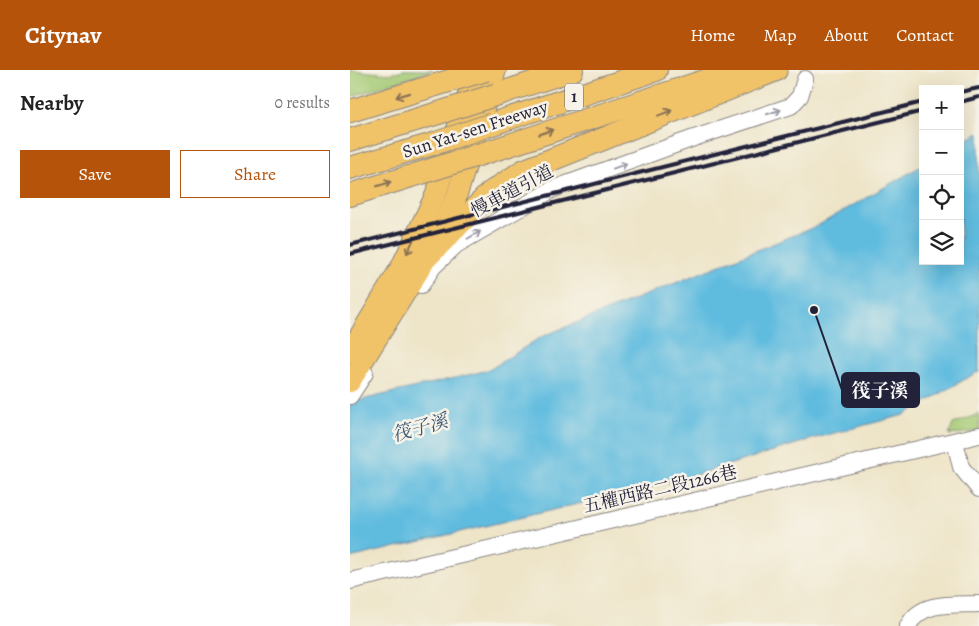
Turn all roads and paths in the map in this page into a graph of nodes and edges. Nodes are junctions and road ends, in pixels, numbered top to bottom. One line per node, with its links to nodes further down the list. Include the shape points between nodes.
1 (476, 70): 14 (main road, one-way to 14, via 436,194 401,266)
2 (486, 70): 9 (highway, one-way to 9, bridge)
3 (496, 70): 13 (main road, via 456,198)
4 (572, 70): 10 (highway, Sun Yat-sen Freeway / 1, bridge)
5 (656, 70): 11 (highway, Sun Yat-sen Freeway / 1, bridge)
6 (738, 70): 12 (highway, one-way to 6, bridge)
7 (776, 70): 13 (highway, one-way to 7, via 490,193 523,171)
8 (805, 79): 14 (lane, 慢車道引道, one-way to 8, via 456,245 553,189 791,106 800,96)
9 (350, 111)
10 (350, 140)
11 (350, 168)
12 (350, 195)
13 (428, 256): 14 (main road)
14 (386, 320): 15 (main road); 16 (main road); 17 (lane, 慢車道引道)
15 (350, 352)
16 (350, 382)
17 (350, 396)
18 (979, 435): 19 (lane, 五權西路二段1266巷)
19 (955, 441): 20 (lane, via 961,467); 21 (lane, 五權西路二段1266巷)
20 (979, 489)
21 (350, 581)
22 (979, 604): 23 (lane, via 932,606 915,615)
23 (908, 626)

